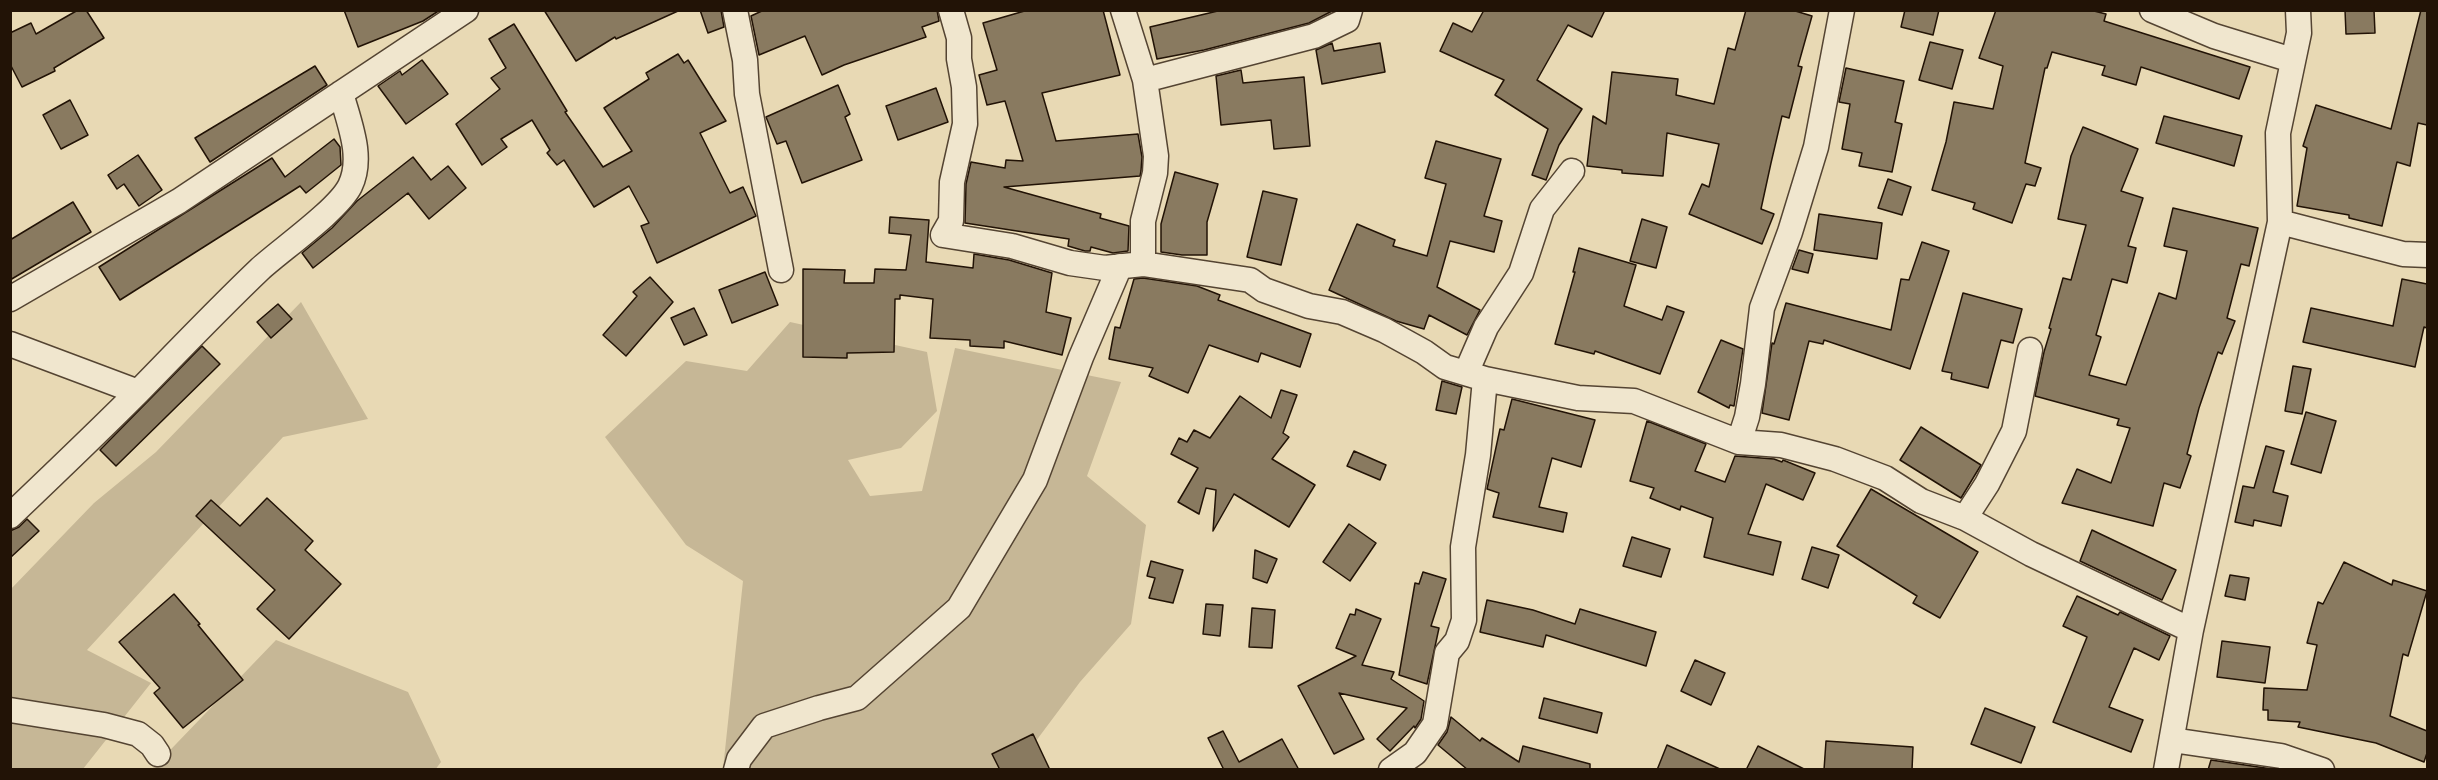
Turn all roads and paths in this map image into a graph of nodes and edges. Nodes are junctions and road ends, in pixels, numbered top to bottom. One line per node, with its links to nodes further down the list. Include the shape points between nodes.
1 (466, 10): 11 (street)
2 (735, 10): 16 (street)
3 (951, 10): 15 (street, via 959,38 965,124 952,183 951,221 943,235 1012,246 1070,263 1105,268)
4 (1123, 10): 10 (street)
5 (1350, 10): 10 (street, via 1347,20 1314,36)
6 (1842, 10): 22 (street, via 1816,147 1762,308 1753,384)
7 (2152, 10): 9 (street, via 2214,36)
8 (2298, 10): 9 (street, via 2299,33)
9 (2292, 60): 13 (street, via 2278,133)
10 (1145, 80): 15 (street, via 1155,173)
11 (341, 93): 17 (street, via 179,201); 21 (street, via 357,168 349,188 330,210 262,267)
12 (1572, 171): 20 (street, via 1542,209 1521,273 1486,327)
13 (2280, 222): 14 (street, via 2403,254); 25 (street)
14 (2427, 255)
15 (1131, 265): 20 (street, via 1250,280 1264,290 1309,306 1342,312 1446,367); 30 (street, via 1081,357 1035,480 959,608 857,698 764,726 739,759)
16 (781, 270)
17 (10, 299)
18 (10, 344): 21 (street)
19 (2030, 350): 24 (street, via 2014,431)
20 (1475, 376): 22 (street, via 1578,398 1634,401); 31 (street, via 1478,454 1463,547 1464,620 1458,641 1447,653 1435,724 1415,753)
21 (138, 392): 23 (street)
22 (1738, 442): 24 (street, via 1781,445 1835,459 1885,478 1921,501)
23 (10, 516)
24 (1965, 518): 25 (street)
25 (2190, 630): 27 (street)
26 (10, 710): 28 (street, via 138,734)
27 (2172, 740): 29 (street); 32 (street)
28 (158, 754)
29 (2280, 763): 33 (street)
30 (736, 770)
31 (1391, 770)
32 (2166, 770)
33 (2322, 770)

